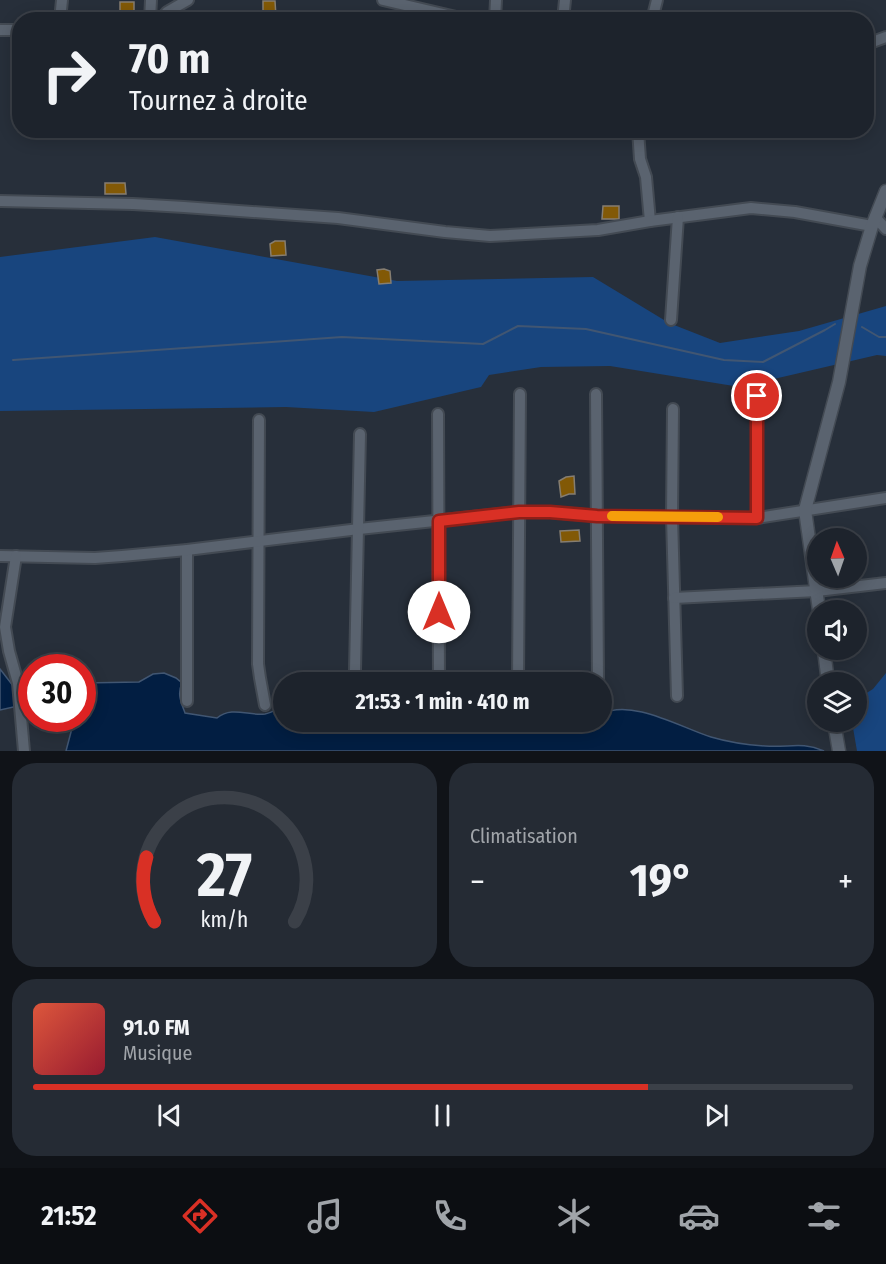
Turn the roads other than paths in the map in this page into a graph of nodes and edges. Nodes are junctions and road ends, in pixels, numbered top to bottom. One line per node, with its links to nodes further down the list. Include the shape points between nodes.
1 (188, 0): 3 (street)
2 (383, 0): 4 (street)
3 (167, 12)
4 (414, 12)
5 (639, 138): 9 (street)
6 (885, 197): 10 (street)
7 (0, 201): 9 (street, via 133,204 338,218 490,236 598,230)
8 (678, 217): 9 (street); 10 (street, via 760,208); 12 (street)
9 (650, 221)
10 (874, 221): 11 (street); 21 (street, via 855,288 839,382)
11 (886, 229)
12 (671, 321)
13 (520, 394): 22 (street)
14 (596, 394): 23 (street)
15 (757, 396): 25 (street)
16 (672, 409): 24 (street)
17 (438, 414): 26 (street)
18 (259, 420): 28 (street)
19 (360, 434): 27 (street)
20 (886, 498): 21 (street)
21 (805, 510): 25 (street); 33 (street)
22 (519, 512): 23 (street); 26 (street); 38 (street)
23 (597, 516): 24 (street); 39 (street)
24 (672, 517): 25 (street); 34 (street)
25 (757, 518)
26 (439, 521): 27 (street); 37 (street)
27 (359, 529): 28 (street); 36 (street)
28 (258, 542): 29 (street); 42 (street, via 258,664)
29 (187, 550): 31 (street, via 95,558); 41 (street)
30 (0, 556): 31 (street)
31 (16, 556): 44 (street, via 5,627 18,683)
32 (886, 583): 33 (street)
33 (817, 591): 34 (street); 35 (street)
34 (674, 598): 40 (street)
35 (818, 600)
36 (356, 670)
37 (439, 672)
38 (518, 672)
39 (598, 672)
40 (677, 696)
41 (187, 701)
42 (265, 705)
43 (836, 732): 45 (street)
44 (24, 751)
45 (839, 751)

